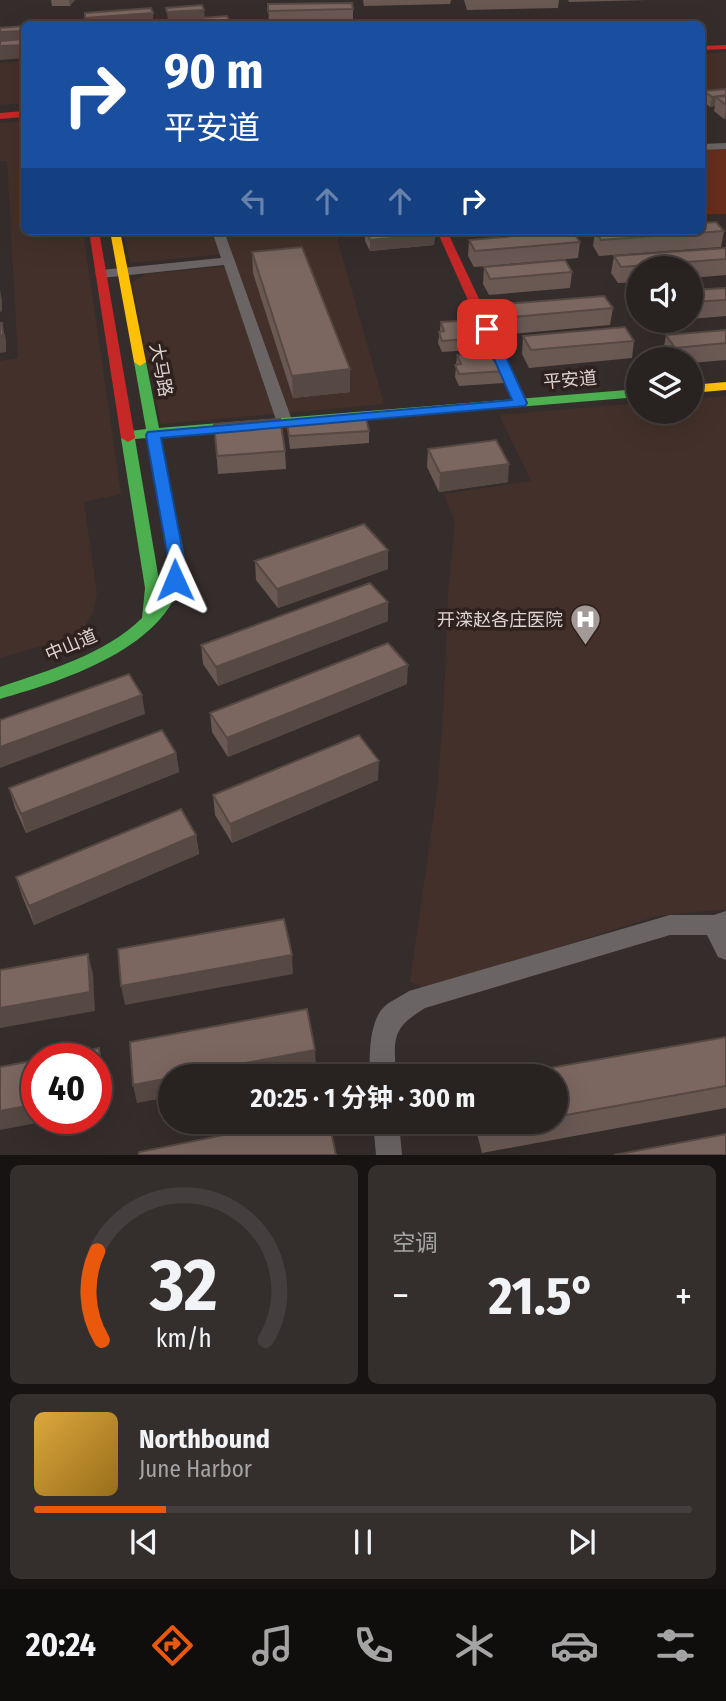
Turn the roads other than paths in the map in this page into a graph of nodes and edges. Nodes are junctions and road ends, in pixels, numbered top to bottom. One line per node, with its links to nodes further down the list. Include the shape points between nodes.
1 (726, 47): 2 (street)
2 (705, 48)
3 (21, 114): 4 (street)
4 (0, 116)
5 (726, 146): 6 (street)
6 (705, 147)
7 (95, 235): 13 (street)
8 (116, 235): 12 (street, 大马路)
9 (219, 235): 11 (street)
10 (444, 235): 17 (street)
11 (228, 261): 12 (street); 18 (street)
12 (123, 272): 13 (street); 20 (street, 大马路)
13 (101, 274): 19 (street)
14 (726, 386): 15 (street)
15 (703, 388)
16 (626, 394): 17 (street, 平安道)
17 (521, 403): 18 (street, 平安道)
18 (285, 423): 20 (street, 平安道)
19 (128, 435): 20 (street, 平安道); 21 (street, via 153,588)
20 (153, 435): 21 (street, 大马路, via 176,558 175,580)
21 (150, 619): 22 (street, 中山道, via 129,640 87,661)
22 (0, 693)
23 (720, 923): 24 (street); 25 (street, via 670,925 418,999 392,1015 381,1047)
24 (726, 950)
25 (382, 1064)
26 (387, 1134): 27 (street)
27 (389, 1155)

